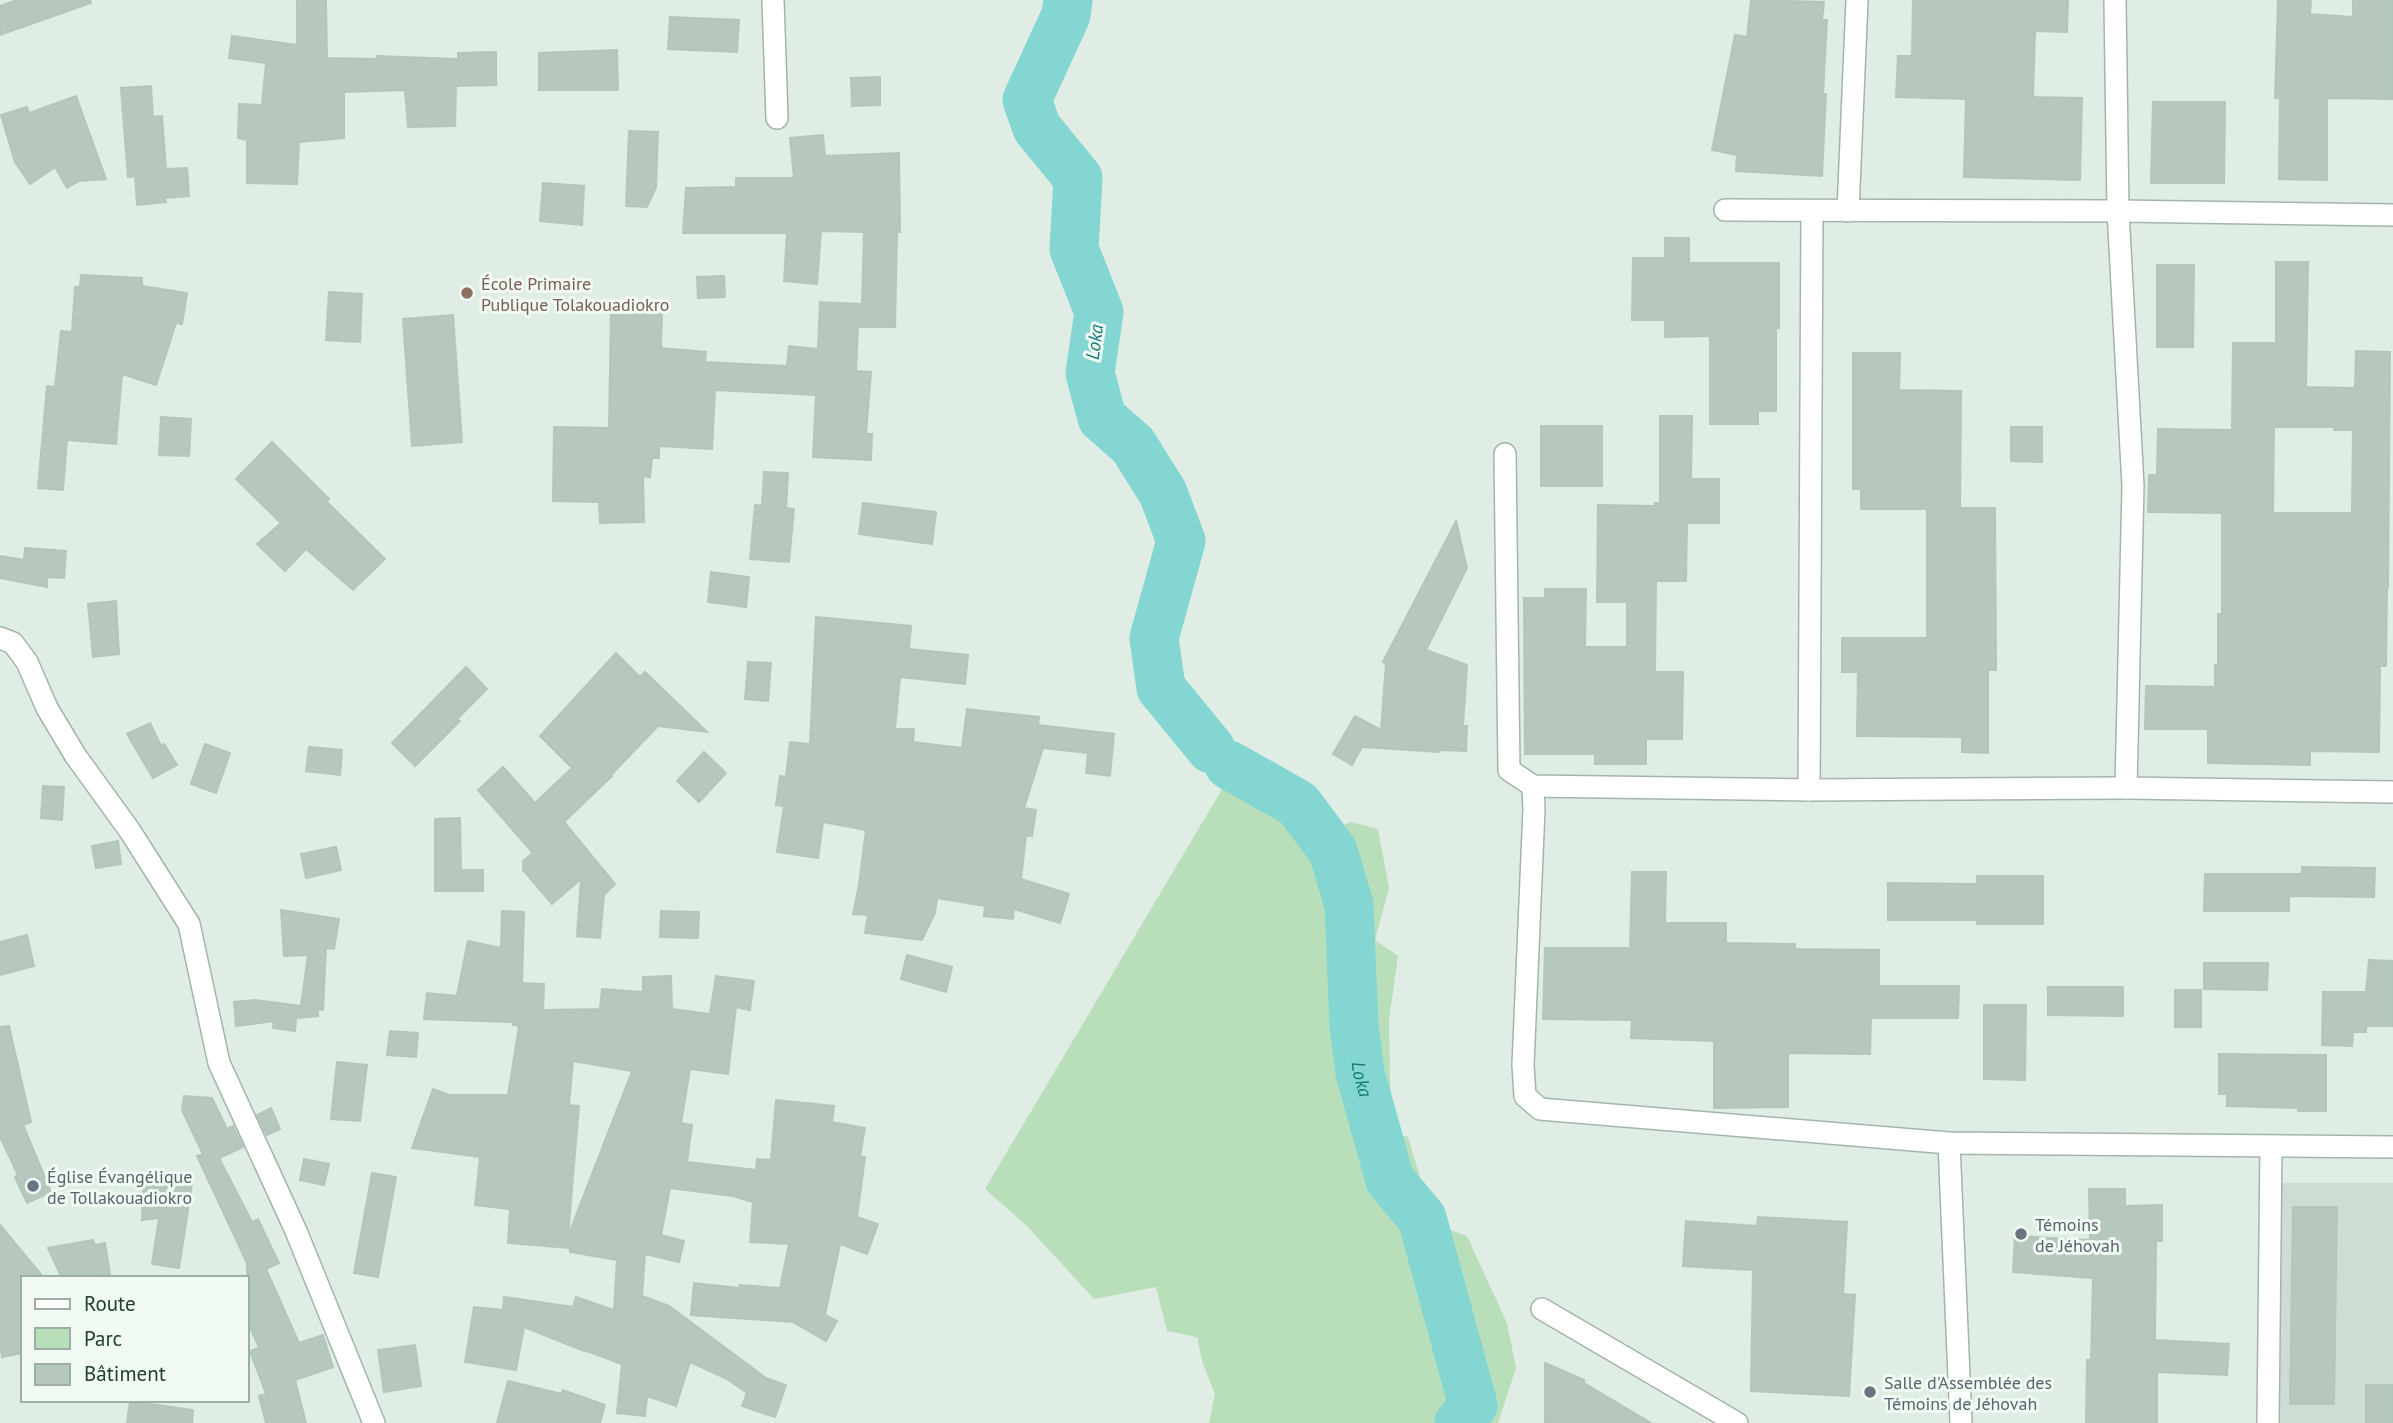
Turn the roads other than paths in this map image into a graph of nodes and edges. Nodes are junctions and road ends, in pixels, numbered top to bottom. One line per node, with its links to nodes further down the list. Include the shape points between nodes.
1 (773, 0): 4 (street)
2 (1857, 0): 7 (street)
3 (2115, 0): 8 (street)
4 (777, 118)
5 (1725, 210): 6 (street)
6 (1812, 211): 7 (street); 14 (street)
7 (1848, 211): 8 (street)
8 (2118, 212): 9 (street); 13 (street, via 2133,486)
9 (2393, 215)
10 (1506, 454): 12 (street, via 1508,770)
11 (0, 638): 20 (street, via 13,643 27,662 75,755 189,925 219,1063 296,1231)
12 (1533, 786): 14 (street); 16 (street, via 1522,1065 1525,1097 1539,1109)
13 (2126, 788): 14 (street); 15 (street)
14 (1809, 790)
15 (2393, 792)
16 (1949, 1143): 17 (street); 22 (street)
17 (2271, 1146): 18 (street); 23 (street)
18 (2393, 1147)
19 (1542, 1309): 21 (street)
20 (374, 1423)
21 (1737, 1423)
22 (1961, 1423)
23 (2268, 1423)

